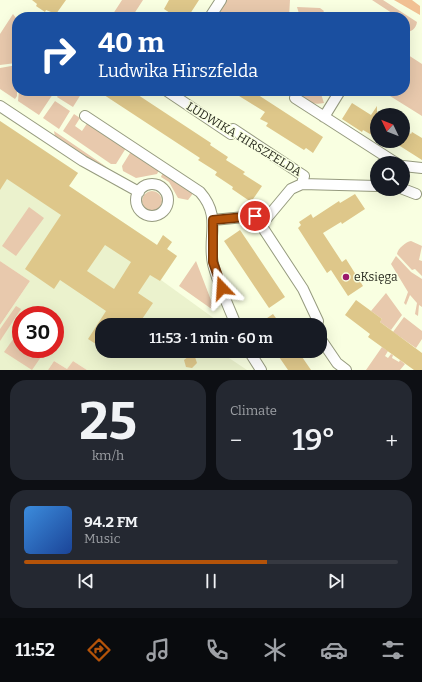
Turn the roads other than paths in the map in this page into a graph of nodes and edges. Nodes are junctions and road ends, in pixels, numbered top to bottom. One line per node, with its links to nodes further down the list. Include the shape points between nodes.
1 (221, 0): 2 (street)
2 (213, 12)
3 (174, 96): 12 (street, LUDWIKA HIRSZFELDA, via 231,134 234,130 304,176)
4 (337, 96): 8 (street)
5 (295, 98): 8 (street)
6 (0, 106): 14 (street, via 83,161)
7 (85, 116): 17 (street, via 200,192 208,203)
8 (324, 117): 9 (street)
9 (385, 156)
10 (410, 167): 11 (street)
11 (422, 168)
12 (302, 184): 13 (street); 18 (street, LUDWIKA HIRSZFELDA, via 291,189)
13 (370, 186)
14 (139, 192)
15 (410, 192): 16 (street)
16 (416, 194)
17 (213, 220): 18 (street, via 255,216); 19 (street, via 213,262)
18 (261, 225): 20 (street, via 303,289)
19 (233, 318)
20 (317, 318)
21 (327, 348): 24 (street, via 337,363)
22 (253, 358): 23 (street)
23 (261, 370)
24 (346, 370)

